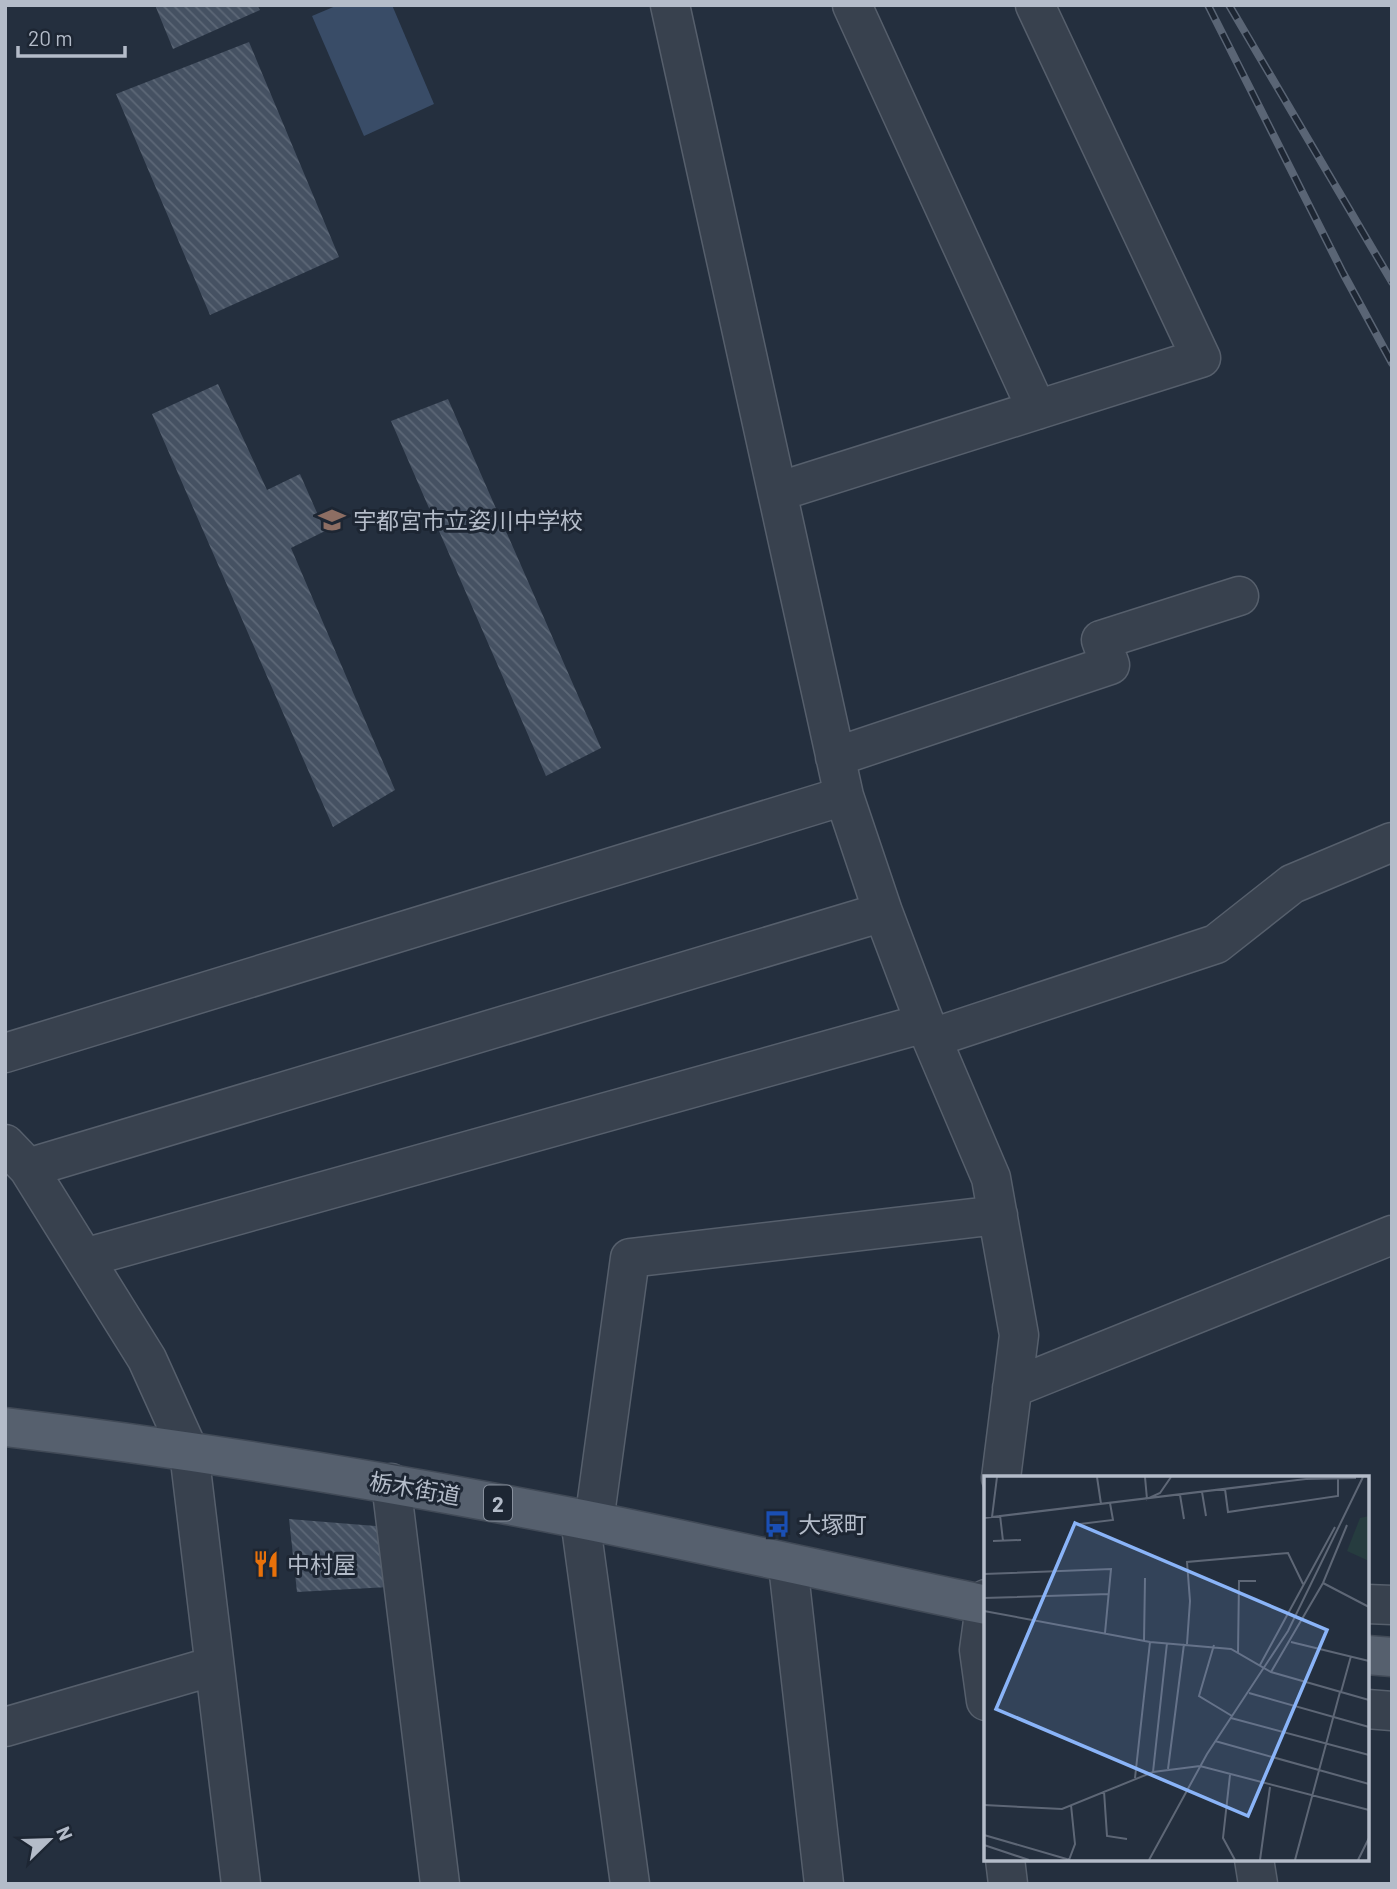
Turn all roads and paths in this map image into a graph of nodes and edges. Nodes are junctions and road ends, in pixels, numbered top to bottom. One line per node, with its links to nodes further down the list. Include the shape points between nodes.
1 (670, 5): 5 (street)
2 (852, 5): 4 (street)
3 (1035, 5): 4 (street, via 1201,358)
4 (1038, 410): 5 (street)
5 (778, 492): 7 (street)
6 (1239, 596): 7 (street, via 1101,640 1110,665)
7 (835, 757): 8 (street)
8 (844, 796): 10 (street); 12 (street)
9 (1392, 842): 11 (street, via 1292,884 1216,944)
10 (883, 912): 11 (street); 13 (street)
11 (929, 1031): 14 (street, via 991,1178); 16 (street)
12 (5, 1053)
13 (16, 1156): 16 (street)
14 (998, 1215): 17 (street, via 1019,1335); 22 (street, via 630,1258)
15 (1392, 1235): 17 (street)
16 (84, 1258): 19 (street, via 146,1359)
17 (1012, 1388): 20 (street)
18 (5, 1427): 19 (main road, 栃木街道 / 2)
19 (189, 1452): 21 (main road, 栃木街道 / 2); 31 (street)
20 (1001, 1476)
21 (391, 1483): 22 (main road, 栃木街道 / 2); 38 (street)
22 (587, 1520): 23 (main road, 栃木街道 / 2); 39 (street)
23 (788, 1565): 25 (main road, 栃木街道 / 2); 40 (street)
24 (1369, 1604): 26 (street)
25 (984, 1605)
26 (1392, 1605)
27 (984, 1628): 28 (street)
28 (983, 1651)
29 (1369, 1655): 30 (main road)
30 (1392, 1657)
31 (214, 1666): 34 (street); 37 (street)
32 (1369, 1709): 33 (street)
33 (1392, 1711)
34 (5, 1727)
35 (1005, 1861): 41 (street)
36 (1254, 1861): 42 (street)
37 (241, 1884)
38 (440, 1884)
39 (630, 1884)
40 (824, 1884)
41 (1008, 1884)
42 (1258, 1884)

